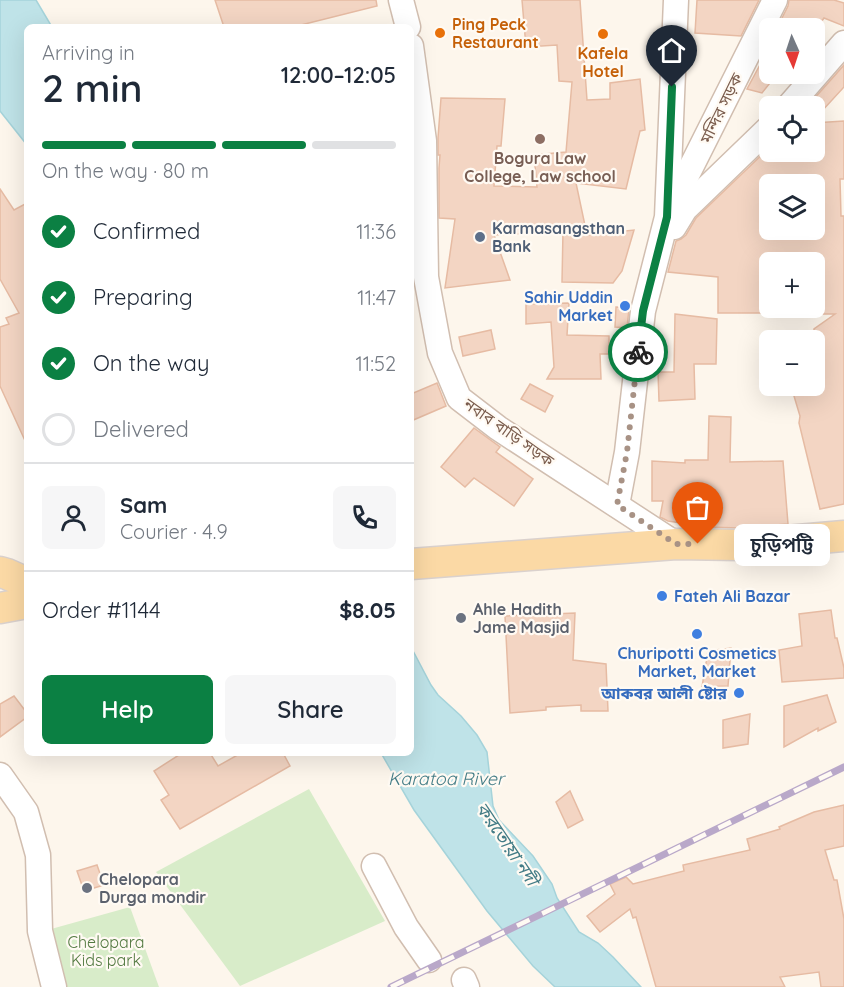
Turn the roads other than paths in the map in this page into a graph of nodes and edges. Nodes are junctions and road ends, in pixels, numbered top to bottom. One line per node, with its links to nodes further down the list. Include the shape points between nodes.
1 (401, 0): 4 (street)
2 (676, 0): 9 (street)
3 (775, 0): 9 (street, মন্দির সড়ক)
4 (407, 24)
5 (844, 43): 7 (street)
6 (414, 68): 11 (street, নবাব বাড়ি সড়ক, via 424,141 426,277 440,352 459,398)
7 (798, 96)
8 (759, 138): 10 (street, via 686,209)
9 (667, 217): 10 (street)
10 (659, 249): 11 (street, via 643,311)
11 (617, 505): 13 (street, নবাব বাড়ি সড়ক)
12 (844, 536): 13 (main road, via 741,545)
13 (676, 544): 14 (main road)
14 (414, 564)
15 (0, 572): 16 (main road)
16 (24, 582)
17 (24, 604): 18 (main road)
18 (0, 608)
19 (0, 775): 22 (street, via 26,812 38,855 40,931)
20 (374, 866): 21 (street, via 406,927)
21 (429, 960)
22 (54, 987)

